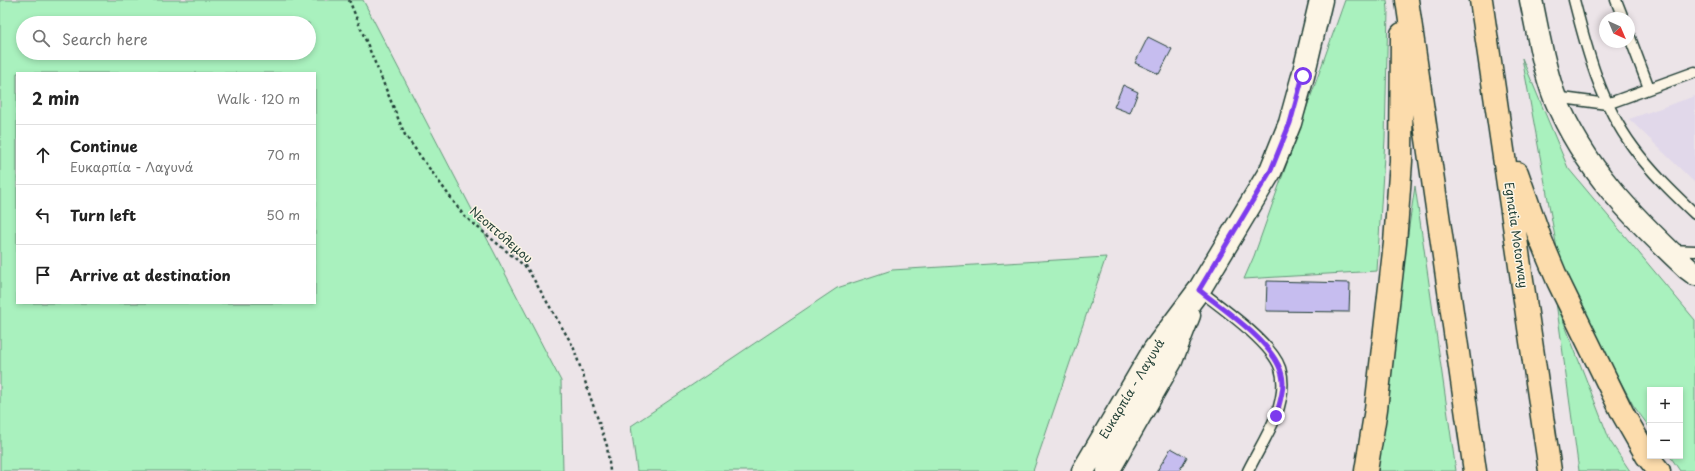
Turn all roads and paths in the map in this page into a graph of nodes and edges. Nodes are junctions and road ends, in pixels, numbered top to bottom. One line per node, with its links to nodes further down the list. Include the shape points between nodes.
1 (348, 0): 19 (path, Νεοπτόλεμου, via 405,135 464,216 527,268 573,346 607,446)
2 (1321, 0): 18 (street, Ευκαρπία - Λαγυνά, via 1290,123 1271,170)
3 (1402, 0): 23 (highway, via 1401,161 1395,243 1376,409)
4 (1407, 0): 24 (highway)
5 (1481, 0): 15 (highway, Egnatia Motorway)
6 (1531, 0): 13 (street)
7 (1574, 0): 14 (lane, via 1589,56)
8 (1616, 0): 9 (lane)
9 (1621, 12)
10 (1634, 48): 12 (lane)
11 (1695, 72): 12 (lane)
12 (1649, 88): 14 (lane)
13 (1555, 97): 14 (lane); 17 (street, via 1580,148 1596,173 1633,216 1668,250)
14 (1607, 104): 16 (lane, via 1632,146 1663,183)
15 (1500, 126): 25 (highway, Egnatia Motorway); 26 (highway, via 1558,281 1624,414 1647,456)
16 (1695, 214)
17 (1693, 268)
18 (1199, 290): 20 (street, Ευκαρπία - Λαγυνά, via 1154,350); 21 (street, Ευκαρπία - Λαγυνά, via 1171,361); 22 (lane, via 1259,339 1280,367 1283,382 1276,416)
19 (610, 471)
20 (1083, 471)
21 (1108, 471)
22 (1248, 471)
23 (1366, 471)
24 (1476, 471)
25 (1550, 471)
26 (1659, 471)

